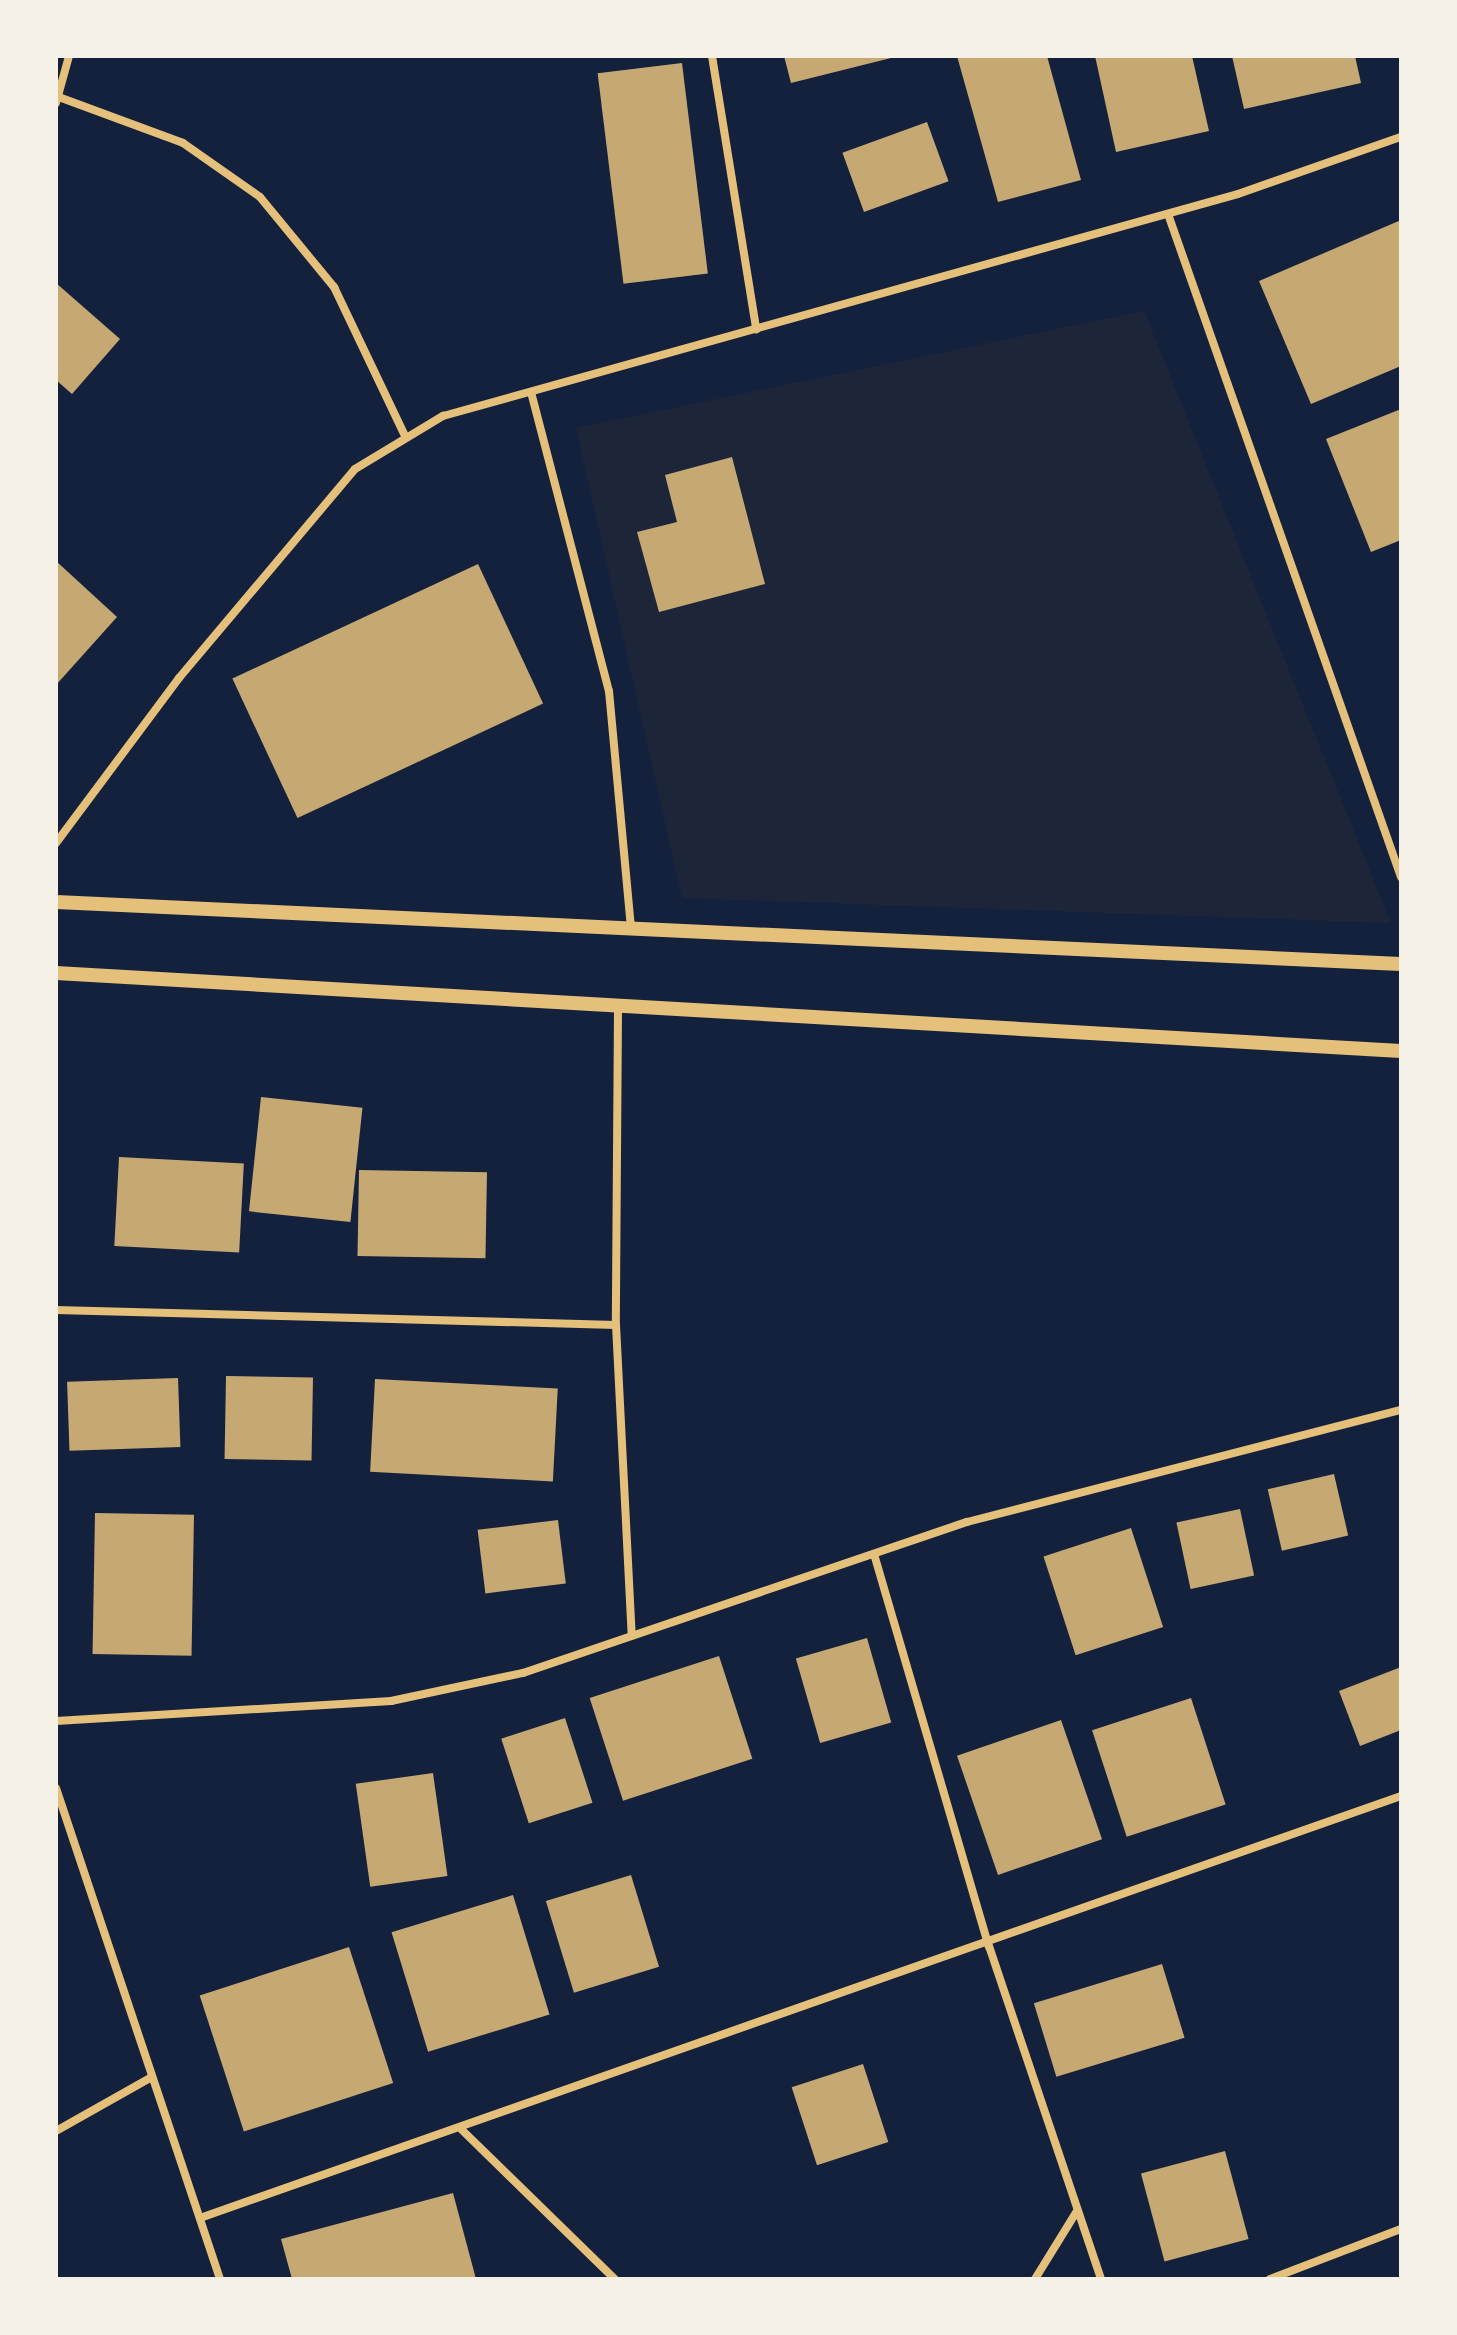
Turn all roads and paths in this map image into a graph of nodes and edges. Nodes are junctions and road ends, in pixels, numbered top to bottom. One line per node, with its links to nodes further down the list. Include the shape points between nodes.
1 (69, 56): 3 (street)
2 (712, 56): 6 (street)
3 (58, 99): 8 (street, via 183,143 260,197 334,287)
4 (1401, 137): 5 (street)
5 (1168, 214): 6 (street); 10 (street)
6 (756, 329): 7 (street)
7 (531, 392): 8 (street, via 443,416); 12 (street, via 609,691)
8 (406, 438): 9 (street, via 355,469 179,678)
9 (56, 843)
10 (1401, 877)
11 (56, 902): 12 (street)
12 (631, 929): 13 (street)
13 (1401, 964)
14 (56, 973): 15 (street)
15 (618, 1010): 16 (street); 18 (street)
16 (1401, 1051)
17 (56, 1310): 18 (street)
18 (616, 1325): 21 (street)
19 (1401, 1410): 20 (street, via 967,1522)
20 (874, 1554): 21 (street); 25 (street)
21 (632, 1636): 22 (street, via 523,1673 391,1701)
22 (56, 1721)
23 (56, 1788): 26 (street)
24 (1401, 1796): 25 (street)
25 (989, 1946): 27 (street); 29 (street)
26 (152, 2077): 28 (street); 30 (street)
27 (460, 2128): 30 (street); 33 (street)
28 (56, 2131)
29 (1077, 2211): 34 (street); 35 (street)
30 (200, 2218): 32 (street)
31 (1401, 2229): 36 (street)
32 (220, 2279)
33 (615, 2279)
34 (1035, 2279)
35 (1101, 2279)
36 (1270, 2279)

